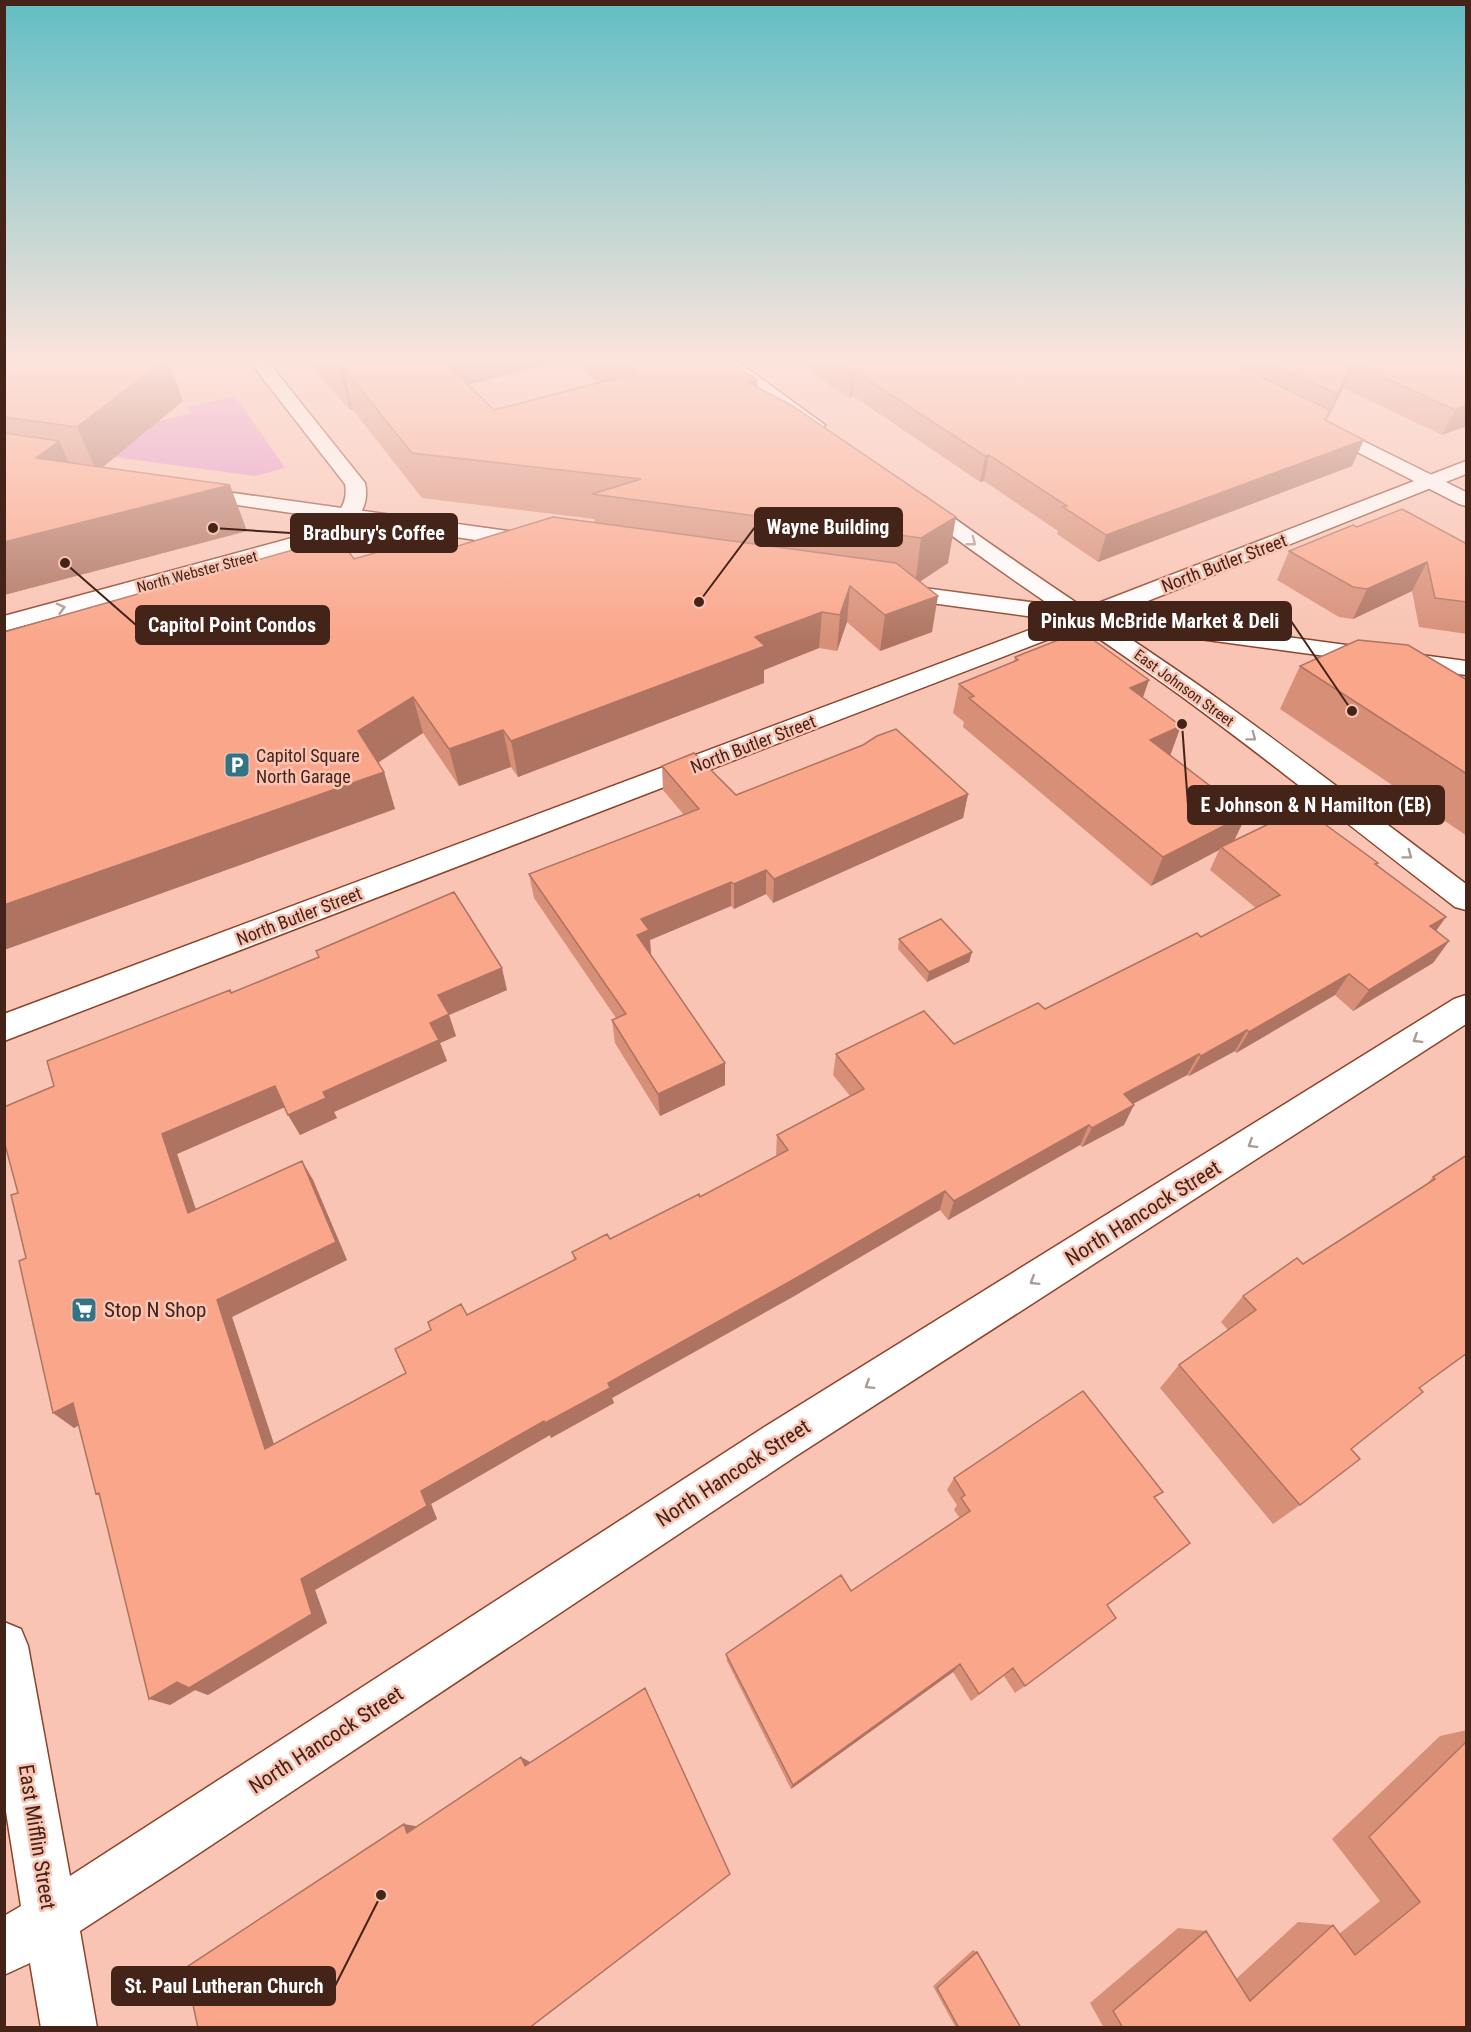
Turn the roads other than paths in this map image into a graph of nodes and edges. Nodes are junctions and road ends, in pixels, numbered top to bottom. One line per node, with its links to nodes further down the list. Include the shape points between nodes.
1 (331, 453): 8 (street, via 359,492 358,502)
2 (1373, 453): 4 (street)
3 (1467, 467): 4 (street, North Butler Street)
4 (1430, 482): 7 (street); 11 (street, North Butler Street)
5 (901, 488): 11 (street, East Johnson Street, one-way to 11, via 1006,567)
6 (173, 490): 8 (street)
7 (1467, 500)
8 (349, 515): 9 (street); 12 (street, North Webster Street, one-way to 8, via 300,543 322,535)
9 (556, 544)
10 (869, 588): 11 (street)
11 (1085, 617): 13 (street); 14 (street, East Johnson Street, one-way to 14); 16 (street, North Butler Street)
12 (4, 624)
13 (1467, 668)
14 (1467, 899)
15 (1467, 1008): 18 (street, North Hancock Street, one-way to 18, via 781,1441)
16 (4, 1028)
17 (4, 1646): 18 (street, East Mifflin Street)
18 (50, 1918): 19 (street, North Hancock Street); 20 (street, East Mifflin Street)
19 (4, 1948)
20 (69, 2028)

